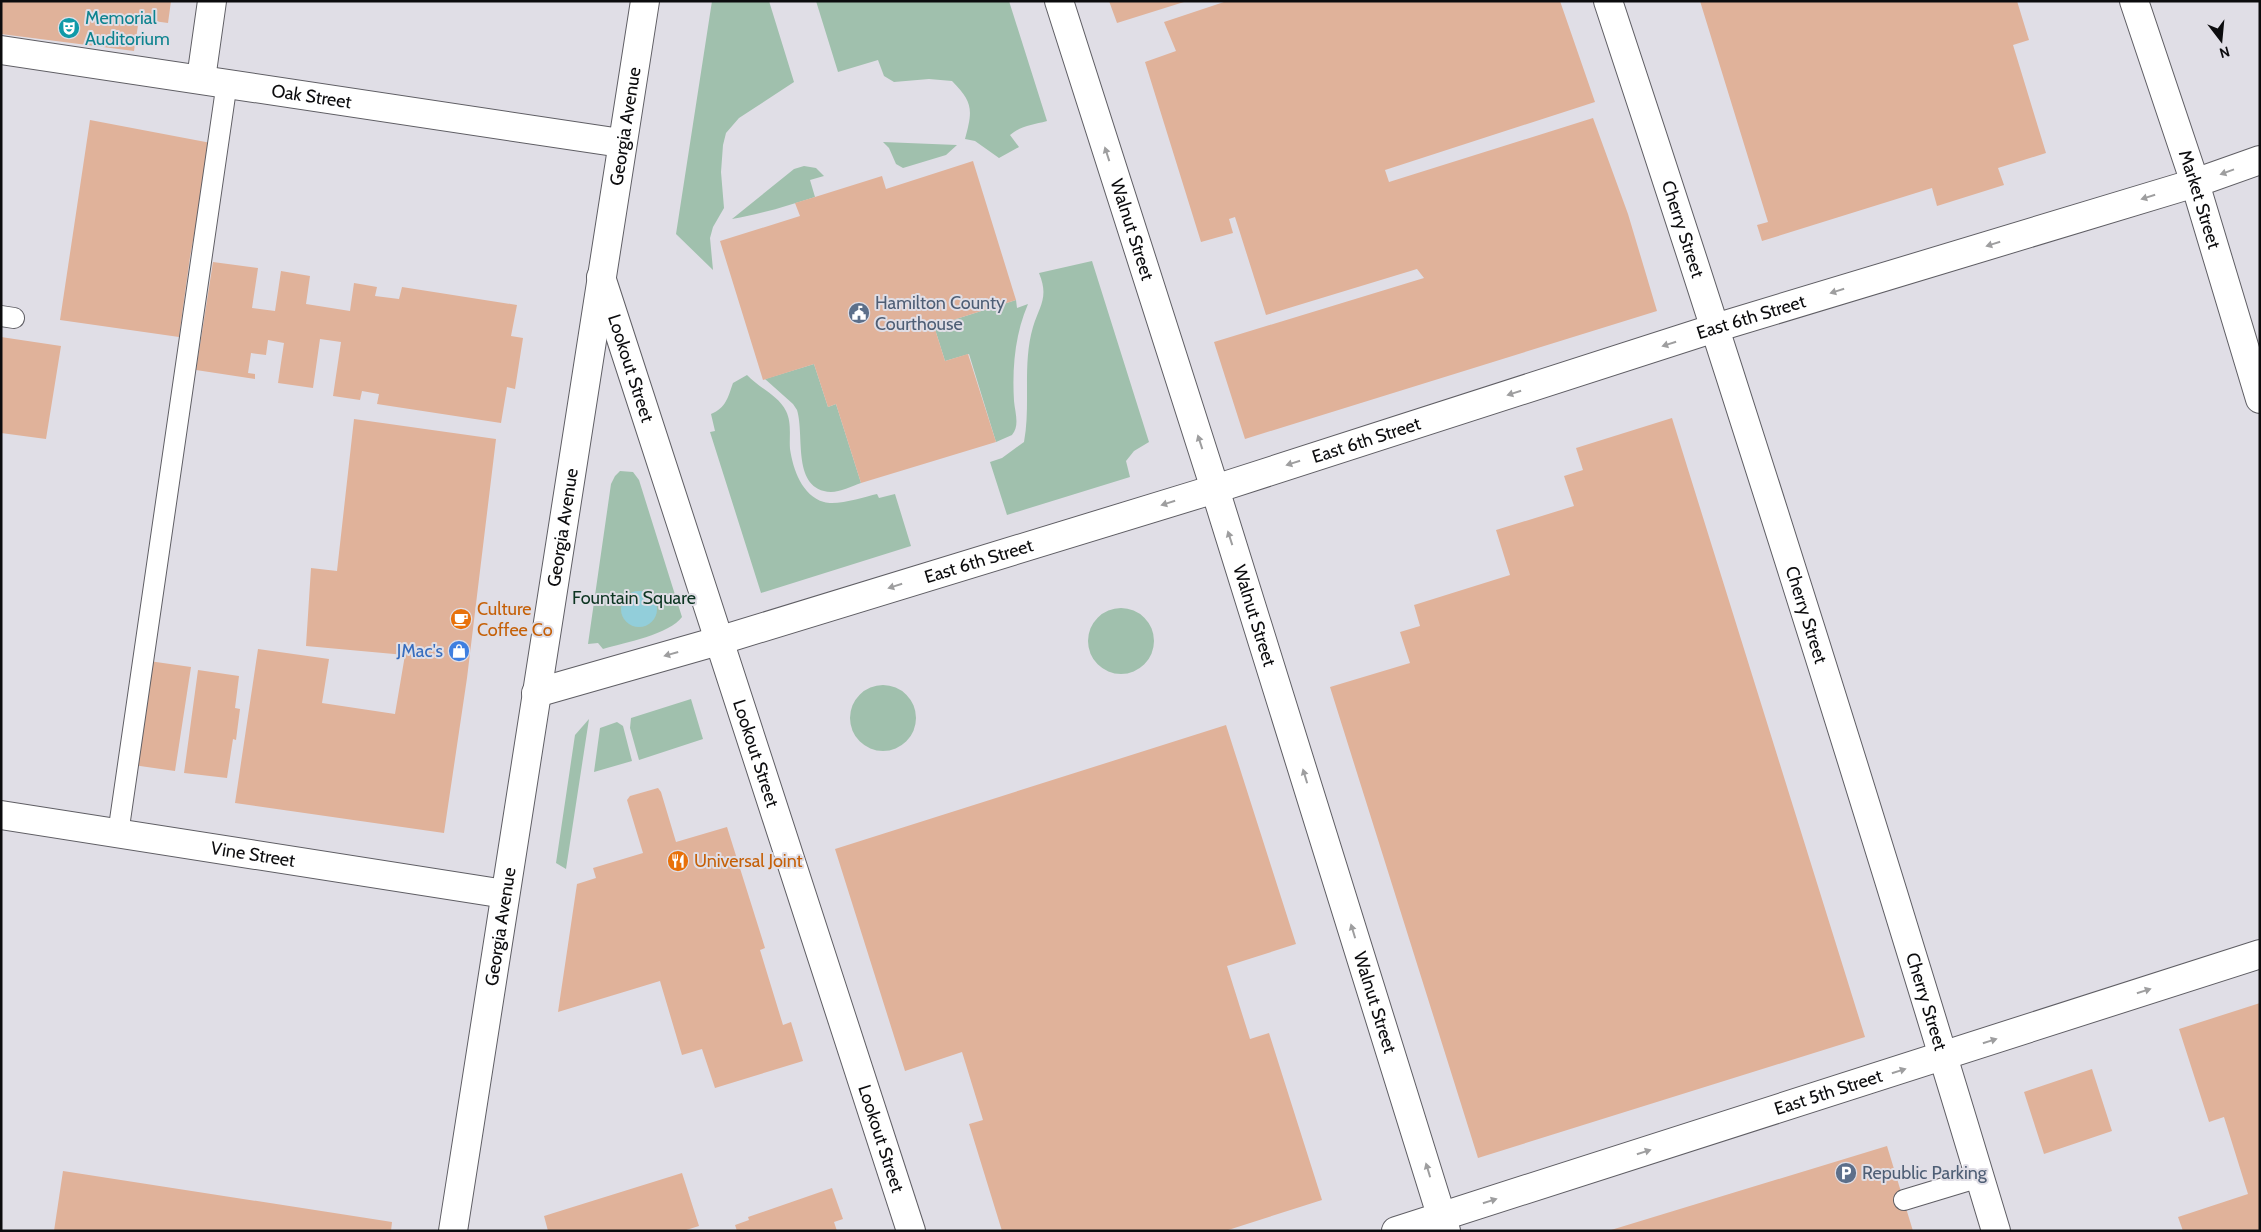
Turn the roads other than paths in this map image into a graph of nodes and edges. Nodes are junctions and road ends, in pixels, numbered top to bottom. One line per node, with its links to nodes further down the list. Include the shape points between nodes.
1 (212, 1): 7 (street)
2 (645, 1): 8 (street, Georgia Avenue)
3 (1059, 1): 14 (street, Walnut Street, one-way to 3)
4 (1608, 1): 12 (street, Cherry Street)
5 (2134, 1): 10 (street, Market Street)
6 (1, 50): 7 (street, Oak Street)
7 (214, 80): 8 (street, Oak Street); 18 (lane)
8 (621, 143): 11 (street, Georgia Avenue)
9 (2260, 160): 10 (street, East 6th Street, one-way to 10)
10 (2195, 184): 12 (street, East 6th Street, one-way to 12); 13 (street, Market Street)
11 (600, 277): 15 (street, Lookout Street); 16 (street, Georgia Avenue)
12 (1715, 328): 14 (street, East 6th Street, one-way to 14); 21 (street, Cherry Street)
13 (2260, 399)
14 (1215, 489): 15 (street, East 6th Street, one-way to 15); 24 (street, Walnut Street, one-way to 14)
15 (718, 641): 16 (street, East 6th Street, one-way to 16); 26 (street, Lookout Street)
16 (536, 693): 19 (street, Georgia Avenue)
17 (1, 815): 18 (street, Vine Street)
18 (118, 834): 19 (street, Vine Street)
19 (505, 894): 25 (street, Georgia Avenue)
20 (2260, 954): 21 (street, East 5th Street, one-way to 20)
21 (1944, 1057): 22 (street, Cherry Street); 24 (street, East 5th Street, one-way to 21)
22 (1980, 1177): 23 (lane); 28 (street, Cherry Street)
23 (1904, 1200)
24 (1445, 1224): 27 (street, East 5th Street)
25 (453, 1231)
26 (911, 1231)
27 (1396, 1231)
28 (1996, 1231)

